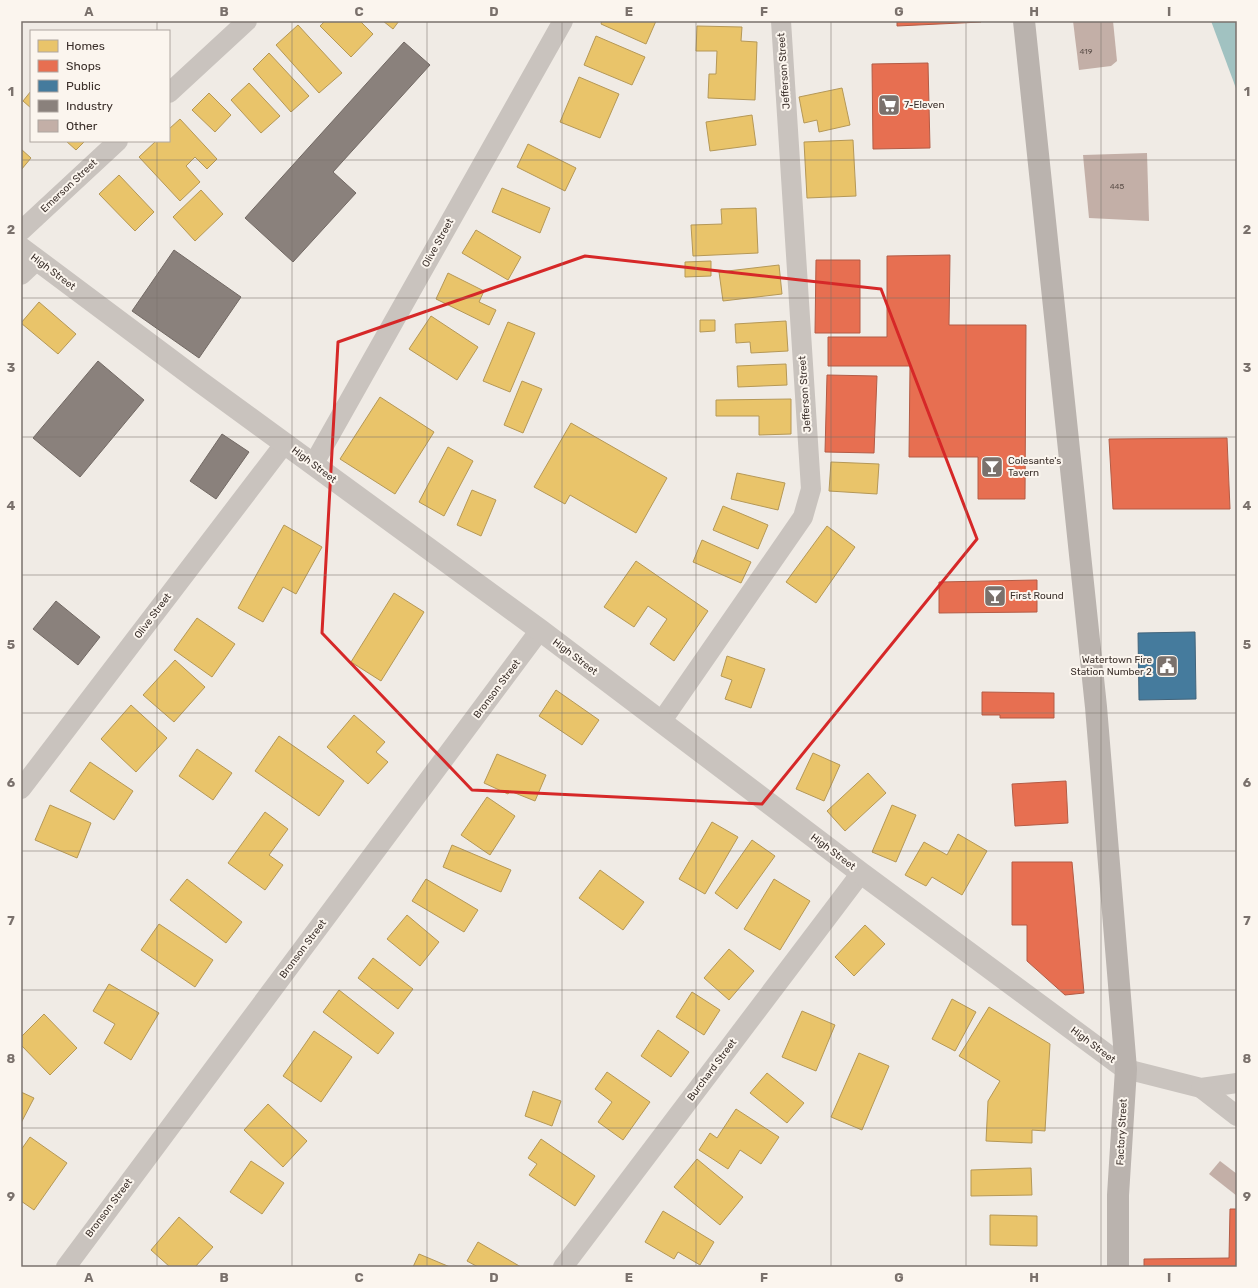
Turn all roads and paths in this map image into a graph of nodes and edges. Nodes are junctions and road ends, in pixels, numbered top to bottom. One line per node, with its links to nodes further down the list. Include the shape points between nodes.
1 (247, 21): 5 (street)
2 (563, 21): 11 (street, Olive Street)
3 (781, 21): 13 (street, Jefferson Street, via 811,489 804,517)
4 (1024, 21): 16 (main road, Factory Street, via 1096,707)
5 (170, 93)
6 (117, 142): 7 (street, Emerson Street)
7 (21, 231)
8 (29, 254): 9 (street); 10 (street, High Street)
9 (21, 275)
10 (285, 444): 11 (street, High Street); 14 (street, Olive Street)
11 (313, 464): 12 (street, High Street)
12 (540, 630): 13 (street, High Street); 21 (street, Bronson Street)
13 (661, 722): 15 (street, High Street)
14 (21, 789)
15 (861, 873): 16 (street, High Street); 22 (street, Burchard Street)
16 (1126, 1069): 18 (street); 20 (main road, Factory Street)
17 (1237, 1083): 18 (street)
18 (1201, 1088): 19 (street)
19 (1237, 1116)
20 (1118, 1195): 23 (main road, Factory Street); 24 (main road, Factory Street)
21 (66, 1267)
22 (563, 1267)
23 (1102, 1267)
24 (1118, 1267)

